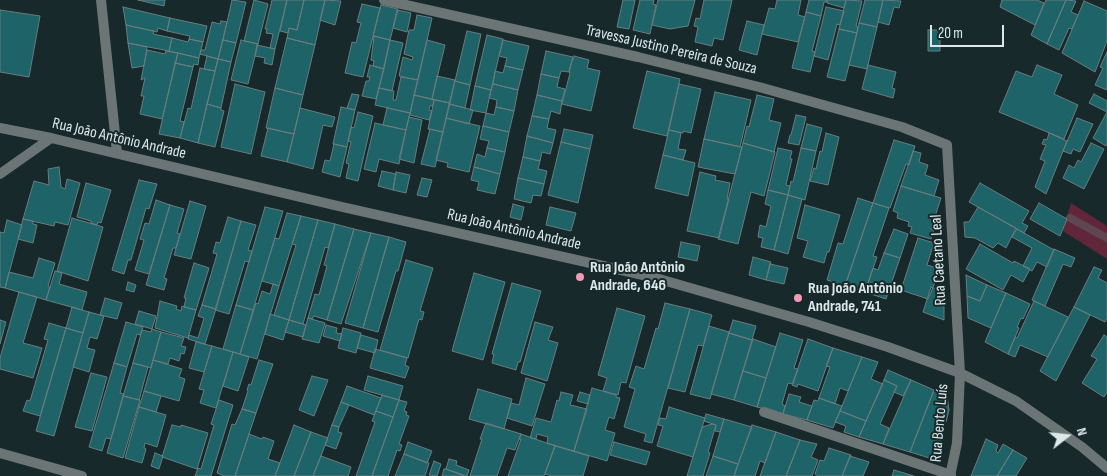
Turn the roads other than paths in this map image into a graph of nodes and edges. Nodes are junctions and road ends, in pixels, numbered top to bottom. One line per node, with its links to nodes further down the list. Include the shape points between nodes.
1 (101, 0): 6 (street)
2 (384, 0): 5 (street, Travessa Justino Pereira de Souza, via 760,87 902,127)
3 (0, 128): 4 (street, Rua João Antônio Andrade)
4 (51, 138): 6 (street, Rua João Antônio Andrade); 7 (street)
5 (948, 145): 8 (street, Rua Caetano Leal)
6 (117, 153): 8 (street, Rua João Antônio Andrade, via 652,277 809,322)
7 (0, 174)
8 (960, 373): 11 (street, Rua João Antônio Andrade, via 1016,401); 13 (street, Rua Bento Luís, via 957,443)
9 (764, 412): 13 (street)
10 (0, 452): 12 (street)
11 (1107, 468)
12 (82, 476)
13 (950, 476)

